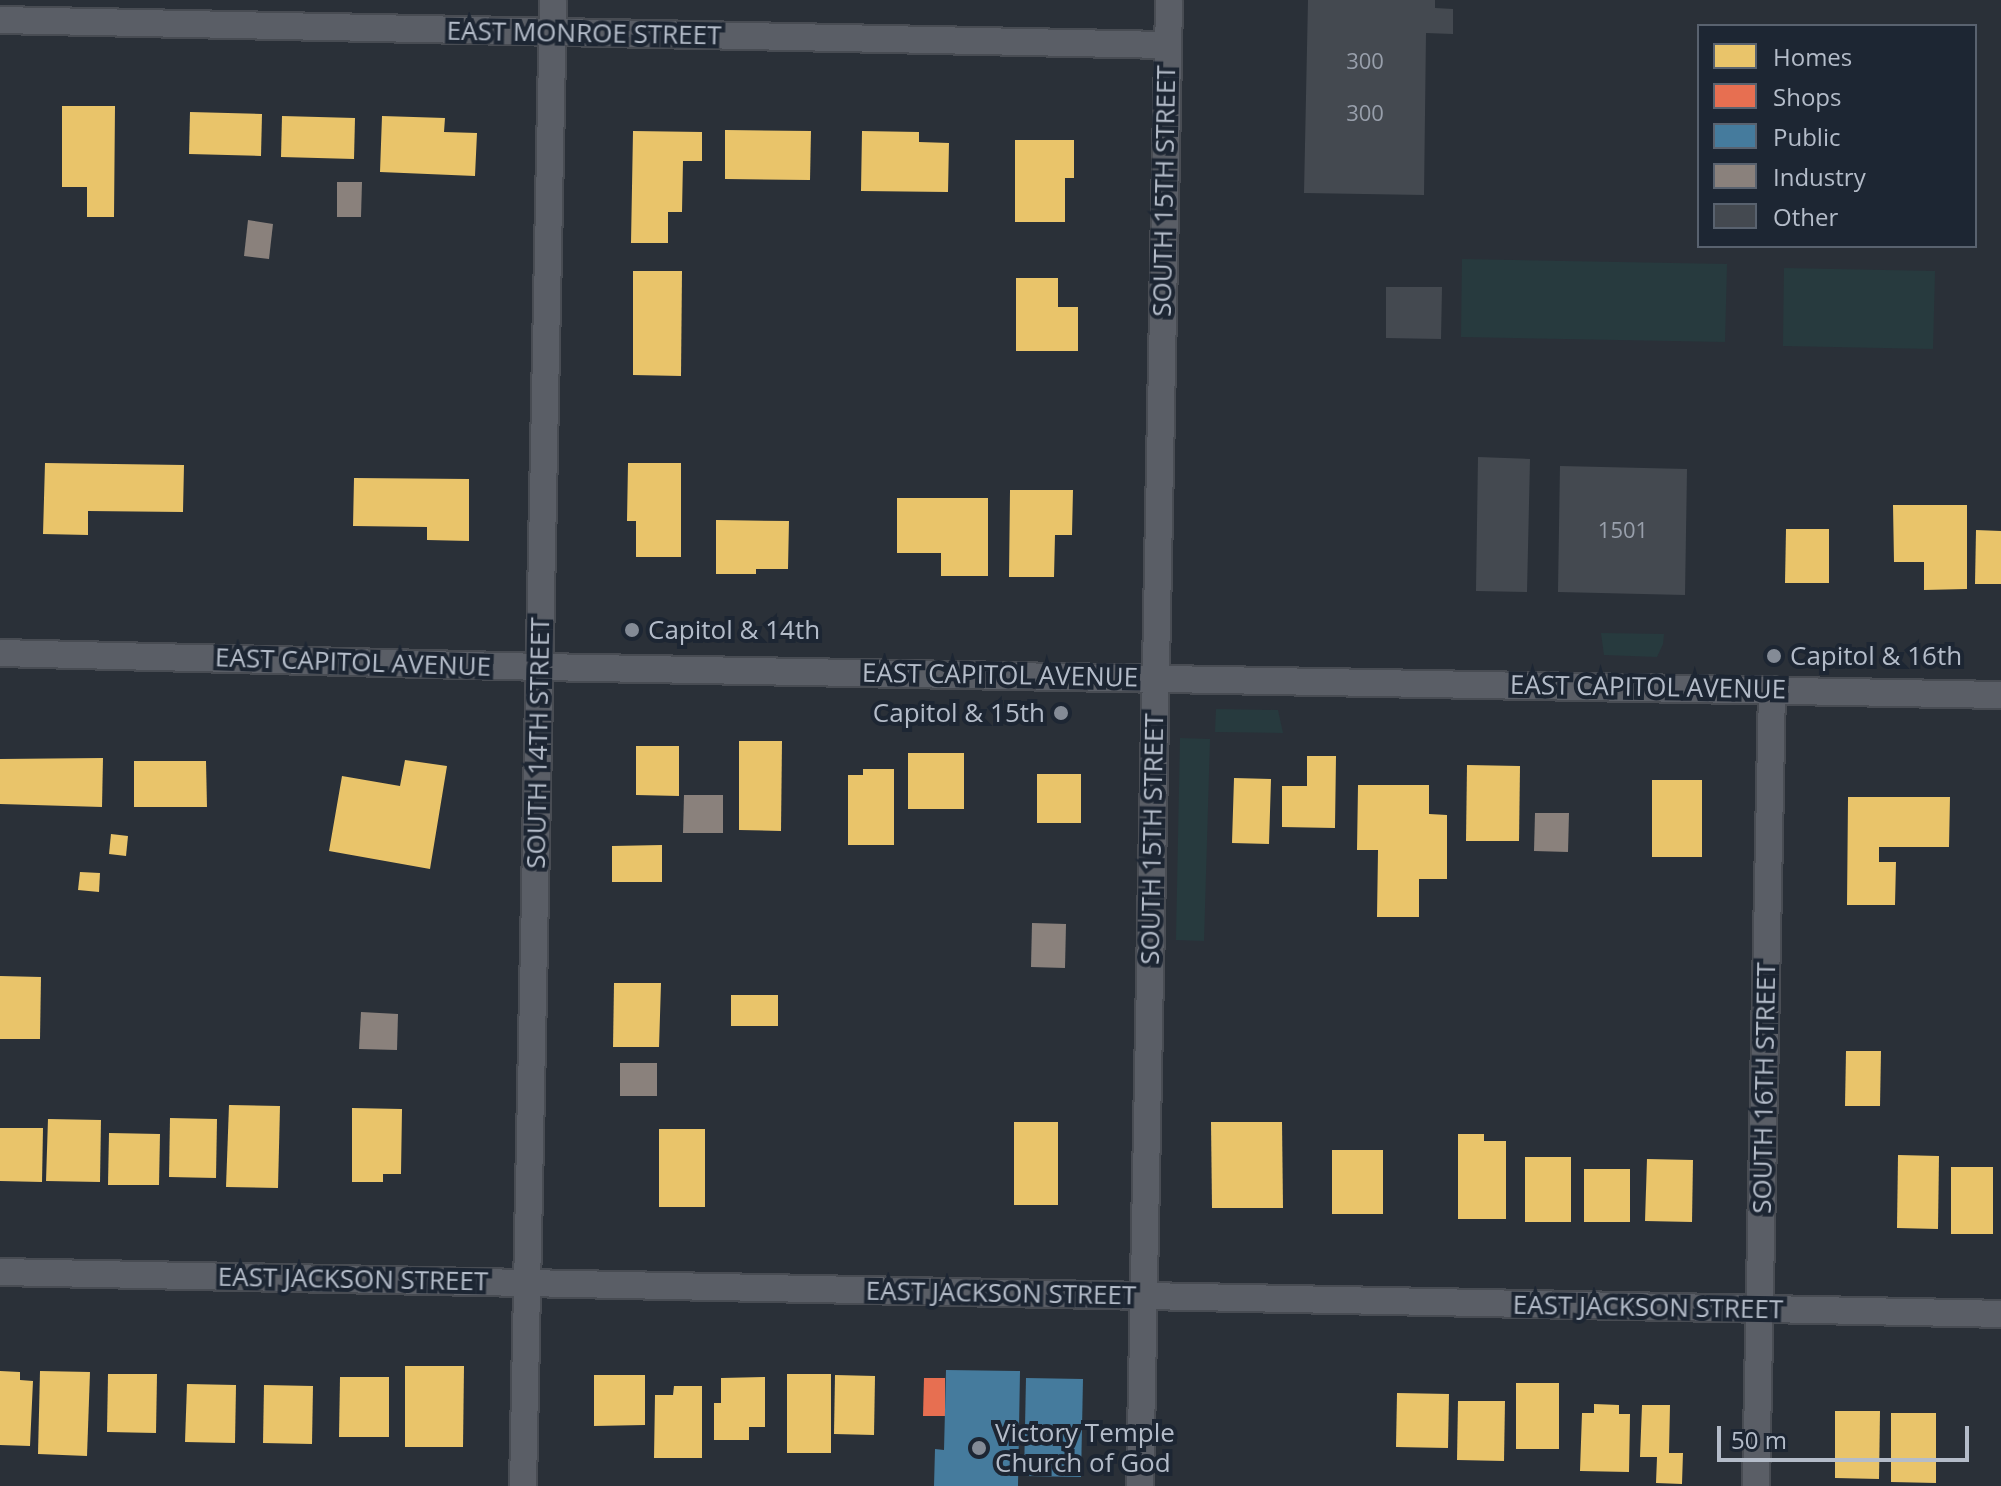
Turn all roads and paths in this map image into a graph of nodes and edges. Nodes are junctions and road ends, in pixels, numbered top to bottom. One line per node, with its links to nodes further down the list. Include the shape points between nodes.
1 (553, 0): 4 (street, SOUTH 14TH STREET)
2 (1169, 0): 5 (street, SOUTH 15TH STREET)
3 (0, 20): 4 (street, EAST MONROE STREET)
4 (553, 32): 5 (street, EAST MONROE STREET); 7 (street, SOUTH 14TH STREET)
5 (1167, 45): 8 (street, SOUTH 15TH STREET)
6 (0, 653): 7 (street, EAST CAPITOL AVENUE)
7 (541, 667): 8 (street, EAST CAPITOL AVENUE); 12 (street, SOUTH 14TH STREET)
8 (1155, 677): 9 (street, EAST CAPITOL AVENUE); 13 (street, SOUTH 15TH STREET)
9 (1772, 690): 10 (street, EAST CAPITOL AVENUE); 14 (street, SOUTH 16TH STREET)
10 (2001, 695)
11 (0, 1272): 12 (street, EAST JACKSON STREET)
12 (528, 1282): 13 (street, EAST JACKSON STREET); 16 (street, SOUTH 14TH STREET)
13 (1143, 1296): 14 (street, EAST JACKSON STREET); 17 (street, SOUTH 15TH STREET)
14 (1761, 1308): 15 (street, EAST JACKSON STREET); 18 (street, SOUTH 16TH STREET)
15 (2001, 1314)
16 (523, 1486)
17 (1140, 1486)
18 (1756, 1486)

